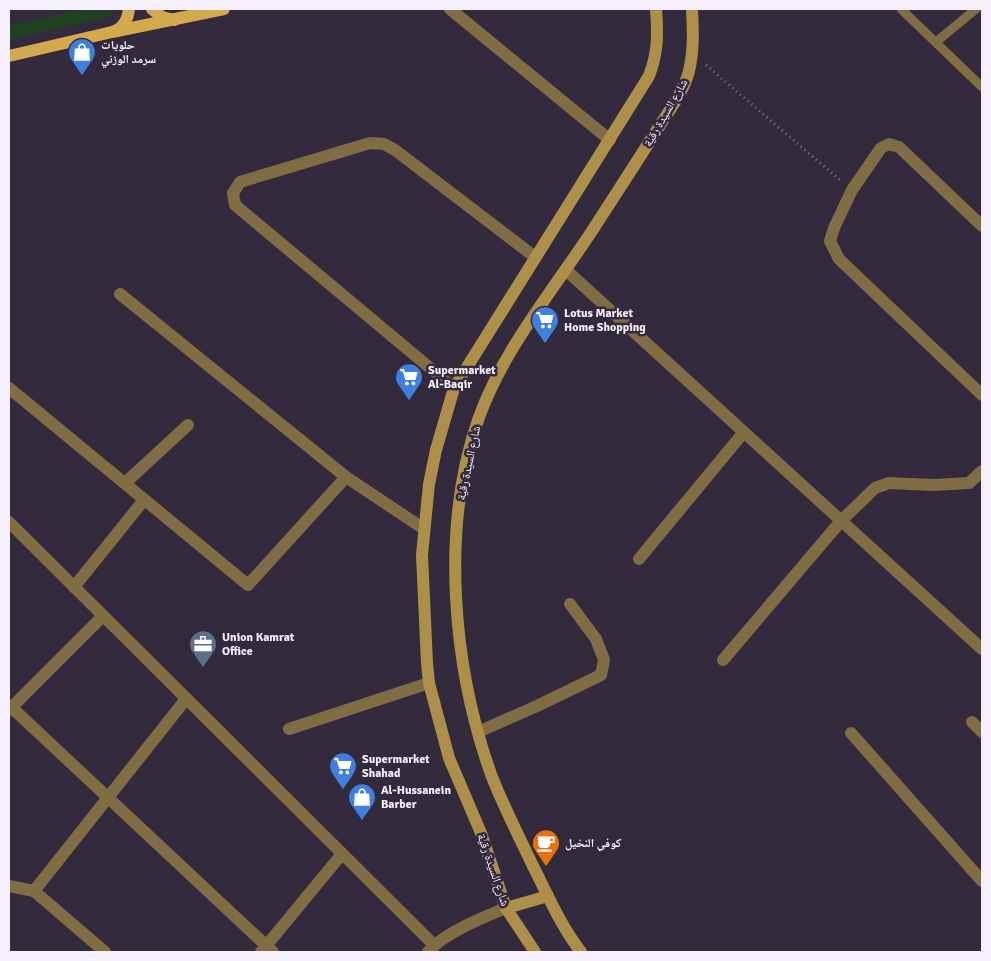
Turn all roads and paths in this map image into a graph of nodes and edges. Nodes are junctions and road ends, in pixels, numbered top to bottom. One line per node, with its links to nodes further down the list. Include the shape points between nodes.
1 (129, 9): 10 (main road, via 123,25)
2 (152, 9): 9 (main road, via 162,17)
3 (224, 9): 9 (main road)
4 (450, 9): 15 (street)
5 (656, 9): 15 (main road, شارع السيدة رقية, via 658,41 653,65)
6 (692, 9): 12 (main road, شارع السيدة رقية)
7 (901, 9): 11 (lane)
8 (976, 9): 11 (lane)
9 (175, 20): 10 (main road)
10 (112, 32): 13 (main road)
11 (936, 42): 14 (lane)
12 (692, 53): 16 (path); 19 (main road, شارع السيدة رقية, via 682,90)
13 (9, 56)
14 (982, 87)
15 (610, 140): 18 (main road, شارع السيدة رقية)
16 (852, 190): 17 (street, via 881,148 889,144 899,147); 23 (street, via 830,241 839,258)
17 (982, 226)
18 (536, 257): 22 (main road, شارع السيدة رقية); 22 (street, via 384,144 370,143 240,182 233,193 235,205)
19 (566, 270): 25 (street); 44 (main road, شارع السيدة رقية, via 513,349 488,394 473,437 461,494 456,536 458,628)
20 (120, 294): 27 (street)
21 (9, 388): 28 (street)
22 (454, 388): 32 (main road, شارع السيدة رقية, via 436,450)
23 (982, 395)
24 (188, 425): 28 (street)
25 (744, 432): 30 (street); 33 (street)
26 (982, 471): 30 (street, via 969,483 889,483 875,488)
27 (346, 477): 29 (street, via 248,585); 32 (street)
28 (125, 483): 29 (street)
29 (144, 500): 34 (street)
30 (841, 521): 37 (street); 38 (street)
31 (9, 522): 34 (street)
32 (424, 529): 39 (main road, شارع السيدة رقية, via 423,582)
33 (639, 559)
34 (74, 587): 36 (street)
35 (570, 604): 44 (street, via 596,639 604,660 601,675)
36 (103, 616): 40 (street); 41 (street)
37 (982, 649)
38 (723, 660)
39 (429, 684): 43 (street); 53 (main road, شارع السيدة رقية, via 449,758 481,833)
40 (186, 699): 47 (street); 48 (street)
41 (9, 710): 47 (street)
42 (972, 722): 45 (street)
43 (289, 729)
44 (478, 732): 52 (main road, شارع السيدة رقية, via 493,778)
45 (982, 732)
46 (852, 733): 49 (street)
47 (108, 798): 51 (street); 55 (street)
48 (342, 854): 54 (street); 55 (street)
49 (982, 881)
50 (9, 886): 51 (street)
51 (34, 891): 56 (street)
52 (548, 896): 53 (main road); 58 (main road, شارع السيدة رقية, via 566,932)
53 (506, 908): 54 (street, via 473,922); 57 (main road, شارع السيدة رقية)
54 (430, 949)
55 (267, 950)
56 (105, 952)
57 (535, 952)
58 (581, 952)

